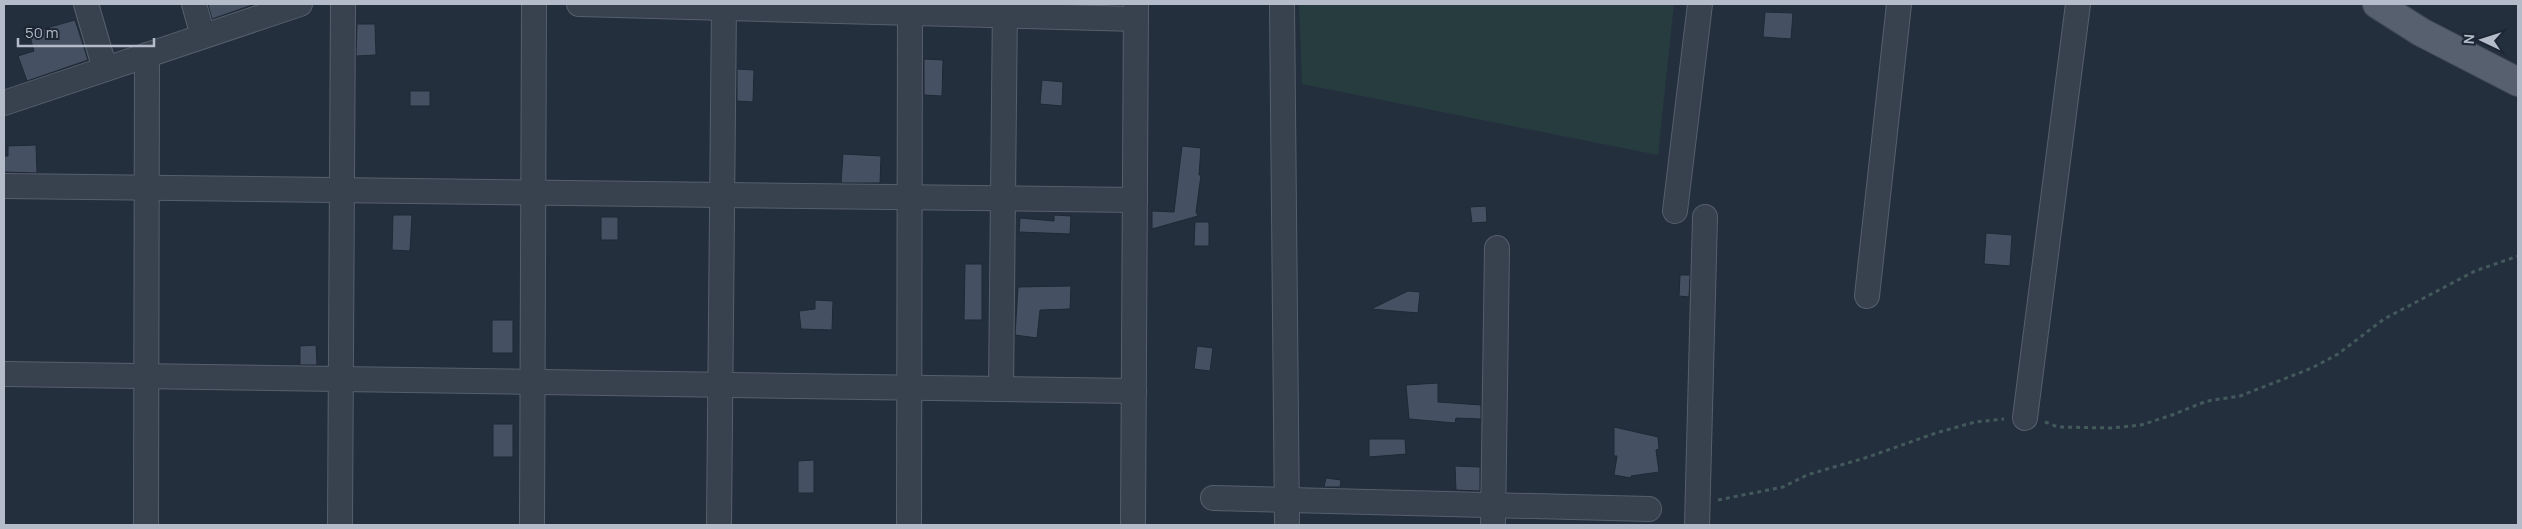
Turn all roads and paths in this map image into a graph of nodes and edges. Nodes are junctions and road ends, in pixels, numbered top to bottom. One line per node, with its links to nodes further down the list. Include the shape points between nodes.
1 (86, 4): 20 (street)
2 (194, 4): 18 (street)
3 (300, 4): 16 (street)
4 (343, 4): 25 (street)
5 (534, 4): 26 (street)
6 (579, 4): 12 (street)
7 (1282, 4): 46 (street)
8 (1700, 4): 31 (street)
9 (1899, 4): 35 (street)
10 (2078, 4): 44 (street)
11 (2377, 4): 21 (main road, via 2421,32)
12 (724, 6): 13 (street); 27 (street)
13 (868, 8): 17 (street)
14 (1005, 10): 15 (street); 17 (street); 29 (street)
15 (1136, 11): 30 (street)
16 (253, 12): 18 (street)
17 (910, 13): 28 (street)
18 (203, 36): 19 (street)
19 (148, 55): 20 (street); 24 (street)
20 (105, 69): 22 (street)
21 (2518, 82)
22 (4, 103)
23 (4, 186): 24 (street)
24 (147, 188): 25 (street); 37 (street)
25 (342, 190): 26 (street); 38 (street)
26 (533, 193): 27 (street); 39 (street)
27 (722, 195): 28 (street); 40 (street)
28 (910, 197): 29 (street); 41 (street)
29 (1003, 198): 30 (street); 42 (street)
30 (1135, 200): 43 (street)
31 (1675, 211)
32 (1704, 217): 47 (street)
33 (1497, 248): 49 (street)
34 (2518, 256): 44 (path, via 2475,271 2384,319 2338,354 2312,368 2240,396 2207,400 2172,415 2131,426 2058,427 2039,419)
35 (1868, 296)
36 (4, 374): 37 (street)
37 (146, 376): 38 (street); 50 (street)
38 (341, 379): 39 (street); 51 (street)
39 (532, 382): 40 (street); 52 (street)
40 (721, 385): 41 (street); 53 (street)
41 (910, 388): 42 (street); 54 (street)
42 (1002, 389): 43 (street)
43 (1134, 391): 55 (street)
44 (2025, 418): 47 (path, via 1976,422 1807,475 1783,487)
45 (1213, 498): 46 (street)
46 (1287, 500): 49 (street); 56 (street)
47 (1697, 502): 57 (street)
48 (1649, 509): 49 (street)
49 (1493, 515)
50 (146, 525)
51 (340, 525)
52 (532, 525)
53 (720, 525)
54 (909, 525)
55 (1133, 525)
56 (1287, 525)
57 (1697, 525)

